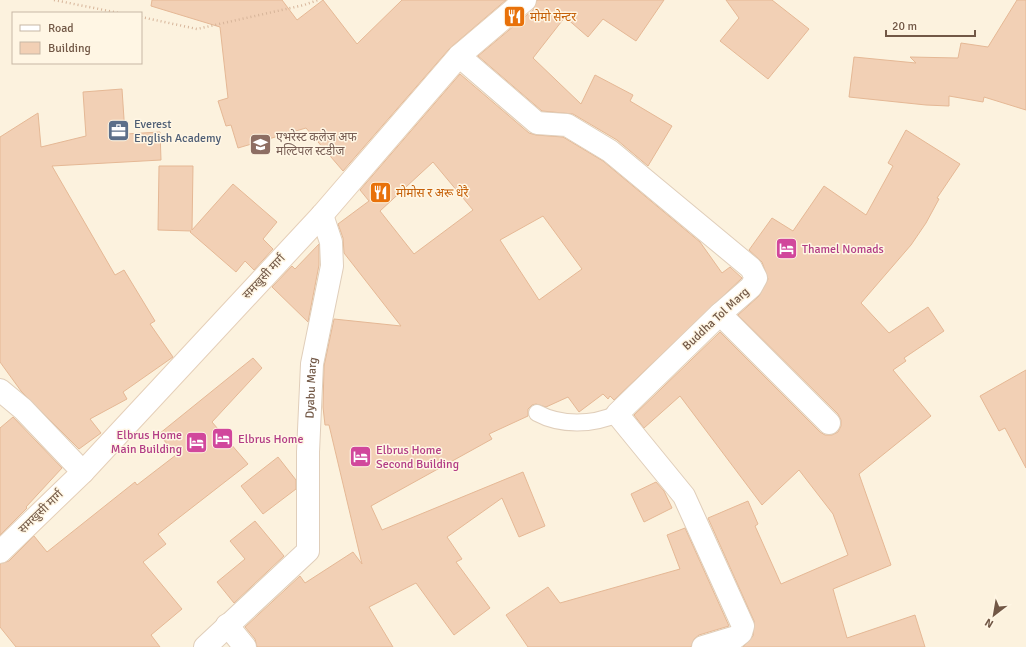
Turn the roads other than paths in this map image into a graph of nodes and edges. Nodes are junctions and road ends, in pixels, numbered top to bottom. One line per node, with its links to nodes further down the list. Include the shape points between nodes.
1 (525, 0): 2 (street, समखुसी मार्ग)
2 (459, 56): 3 (street, समखुसी मार्ग); 4 (street, Buddha Tol Marg, via 537,123 567,125 610,151 751,268 756,278 751,287)
3 (322, 214): 9 (street, समखुसी मार्ग); 11 (street, Dyabu Marg, via 331,242 332,266 312,364 308,452 308,551)
4 (720, 314): 7 (street, Buddha Tol Marg); 8 (street)
5 (0, 390): 9 (street, via 23,409)
6 (537, 413): 7 (lane, via 550,419 576,422 602,421)
7 (618, 414): 14 (street, via 684,496 743,626 741,633 736,637)
8 (829, 423)
9 (83, 472): 10 (street, समखुसी मार्ग)
10 (0, 552)
11 (227, 624): 12 (street, Dyabu Marg); 13 (street)
12 (205, 647)
13 (245, 647)
14 (703, 647)

